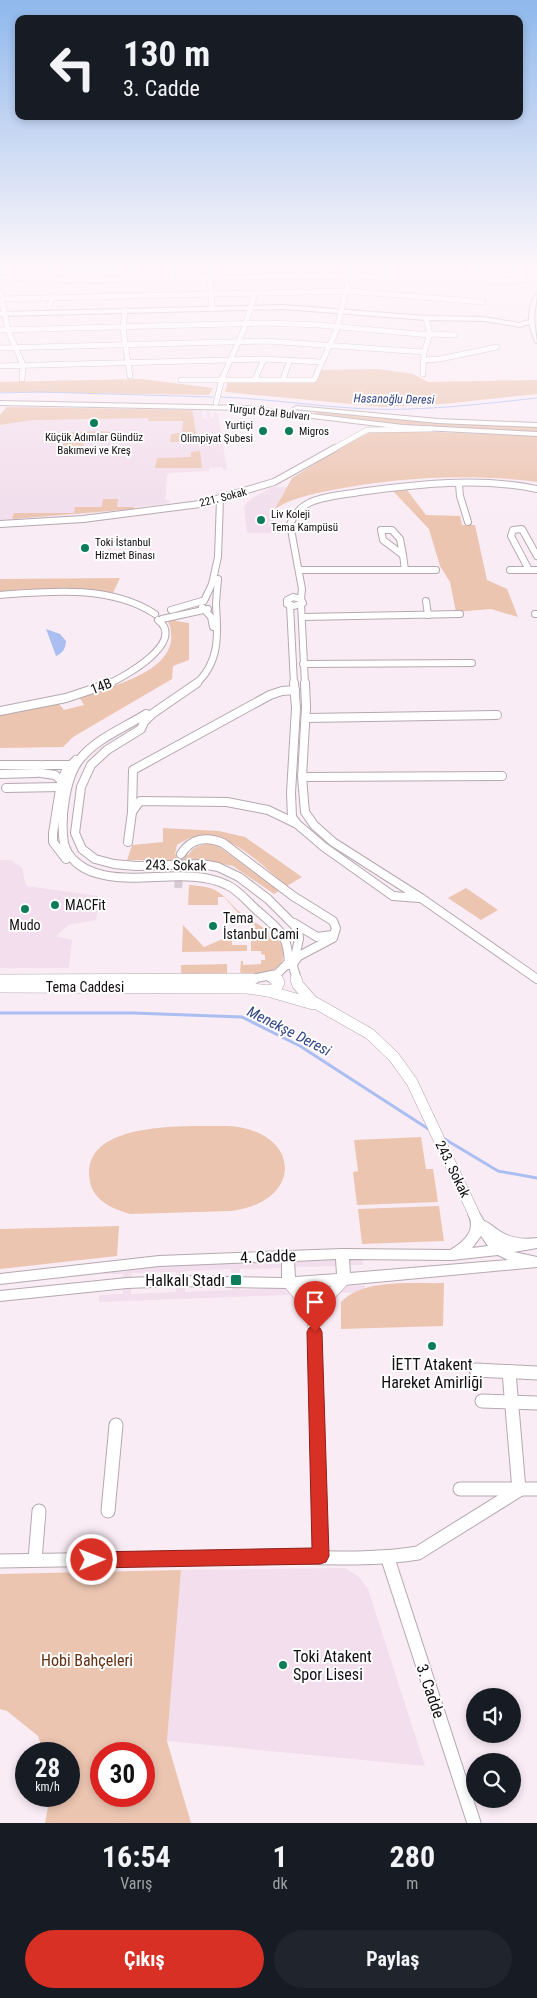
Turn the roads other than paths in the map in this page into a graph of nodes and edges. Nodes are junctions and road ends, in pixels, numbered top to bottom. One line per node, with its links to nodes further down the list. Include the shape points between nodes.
1 (15, 348): 16 (street)
2 (125, 348): 14 (street)
3 (236, 348): 9 (street)
4 (329, 348): 13 (street)
5 (362, 348): 8 (street)
6 (425, 348): 8 (street)
7 (492, 348): 12 (street)
8 (424, 352): 12 (street)
9 (230, 360): 10 (street); 14 (street); 20 (street)
10 (264, 360): 11 (street); 21 (street)
11 (290, 360): 13 (street); 22 (street)
12 (424, 360): 17 (street)
13 (321, 362): 22 (street, via 314,380)
14 (127, 363): 16 (street); 18 (street)
15 (0, 366): 16 (street)
16 (23, 366): 19 (street)
17 (423, 374)
18 (130, 376)
19 (22, 379)
20 (224, 379): 21 (street); 23 (street); 25 (street)
21 (255, 379): 22 (street)
22 (283, 379)
23 (182, 380)
24 (0, 401): 25 (main road, Turgut Özal Bulvarı)
25 (214, 405): 26 (main road, Turgut Özal Bulvarı); 27 (main road, Turgut Özal Bulvarı)
26 (361, 414): 27 (main road, via 312,412 316,416); 28 (main road, Turgut Özal Bulvarı)
27 (356, 422): 29 (main road, Turgut Özal Bulvarı); 36 (street, 221. Sokak, via 362,426 359,430 282,475 246,490 140,509)
28 (537, 424)
29 (432, 429): 30 (main road, Turgut Özal Bulvarı); 33 (street, 221. Sokak, via 367,430 274,482)
30 (537, 434)
31 (456, 484): 32 (street); 37 (street); 41 (street, via 405,487 327,498 308,504 299,510 290,524)
32 (537, 489)
33 (220, 498): 34 (street, 221. Sokak); 35 (street, 243. Sokak)
34 (200, 504): 35 (street); 36 (street, 221. Sokak, via 83,519)
35 (218, 509): 40 (street, 243. Sokak)
36 (0, 522)
37 (468, 522)
38 (403, 555): 42 (street)
39 (537, 556): 45 (street, via 522,529 513,530 511,536)
40 (217, 567): 52 (street, 243. Sokak); 52 (street, 243. Sokak)
41 (299, 570): 42 (street); 47 (street)
42 (406, 570): 43 (street)
43 (436, 570)
44 (510, 570): 45 (street)
45 (529, 570): 46 (street)
46 (537, 570)
47 (300, 584): 50 (street); 51 (street)
48 (0, 595): 55 (street, via 54,593 104,596 136,603)
49 (426, 601): 54 (street)
50 (290, 602): 51 (street); 59 (street)
51 (301, 602): 56 (street)
52 (208, 605): 55 (street); 63 (street, 243. Sokak, via 213,623 212,645 210,659 202,672 190,685); 76 (street, 243. Sokak, via 218,645 211,668 192,688 149,716 141,729 99,755 85,773 80,788 74,831 81,849 88,856 108,864)
53 (460, 614): 54 (street)
54 (428, 615): 56 (street)
55 (158, 617): 60 (street, 14B, via 165,627 159,650 150,661 134,671 78,694)
56 (302, 617): 58 (street)
57 (472, 663): 58 (street)
58 (303, 664): 62 (street)
59 (295, 690): 72 (street, via 270,695 133,770); 73 (street, via 291,794 292,817)
60 (0, 711)
61 (497, 715): 62 (street)
62 (306, 718): 69 (street)
63 (84, 754): 65 (street); 78 (street, 243. Sokak, via 71,777 62,826 63,846)
64 (0, 765): 66 (street)
65 (71, 765): 66 (street); 70 (street)
66 (37, 769): 67 (street); 70 (street, via 55,774)
67 (0, 774)
68 (502, 776): 69 (street)
69 (302, 777): 81 (street, via 305,812 314,824 333,842)
70 (61, 784): 71 (street); 78 (street, via 53,842 63,857)
71 (6, 788)
72 (136, 799): 73 (street, via 227,802 268,810); 74 (street)
73 (297, 824): 82 (street)
74 (128, 842)
75 (181, 854): 85 (street, via 193,841 222,842 286,892 333,921)
76 (141, 865): 77 (street, 243. Sokak); 80 (street, via 148,871)
77 (164, 865): 79 (street, via 157,870); 84 (street, 243. Sokak, via 205,864 232,873 245,880)
78 (77, 866): 80 (street, 243. Sokak, via 109,876)
79 (163, 876): 80 (street, 243. Sokak); 86 (street, 243. Sokak, via 208,877 228,885 280,931 288,944)
80 (140, 877)
81 (399, 884): 82 (street, via 400,891); 83 (street)
82 (392, 896): 83 (street)
83 (421, 898): 88 (street)
84 (294, 923): 85 (street, via 316,937 326,938); 86 (street, 243. Sokak, via 299,939)
85 (336, 932): 86 (street, via 333,938)
86 (291, 963): 87 (street); 92 (street, 243. Sokak, via 290,972 296,989); 93 (street, 243. Sokak, via 305,995)
87 (268, 977): 89 (street, via 234,980); 91 (street, via 279,983)
88 (537, 979)
89 (0, 980)
90 (0, 987): 91 (street, Tema Caddesi, via 247,988)
91 (268, 991): 92 (street, Tema Caddesi)
92 (309, 1002): 93 (street, Tema Caddesi)
93 (338, 1016): 94 (street, 243. Sokak, via 370,1034 394,1057 412,1082)
94 (474, 1214): 95 (main road, via 492,1234 503,1240); 96 (main road, via 489,1240); 98 (main road, via 475,1236 469,1245)
95 (535, 1243): 96 (main road, 4. Cadde)
96 (499, 1250): 98 (main road, 4. Cadde); 100 (main road)
97 (342, 1254): 98 (main road, 4. Cadde); 99 (main road, 4. Cadde); 102 (main road)
98 (452, 1255)
99 (288, 1256): 101 (main road, 4. Cadde, via 159,1261); 103 (main road)
100 (537, 1262): 102 (main road, 4. Cadde)
101 (0, 1279)
102 (344, 1280): 103 (main road, 4. Cadde); 105 (street, via 323,1301)
103 (289, 1282): 104 (main road, 4. Cadde, via 127,1283); 105 (street, via 311,1310)
104 (0, 1296)
105 (314, 1321): 118 (street)
106 (476, 1370): 107 (street)
107 (509, 1372): 108 (street); 110 (street)
108 (537, 1373)
109 (482, 1401): 110 (street)
110 (512, 1403): 111 (street); 115 (street)
111 (537, 1403)
112 (116, 1425): 116 (street)
113 (460, 1489): 115 (street)
114 (537, 1489): 115 (street)
115 (519, 1490): 119 (street, via 418,1553)
116 (108, 1510)
117 (39, 1511): 120 (street)
118 (320, 1556): 119 (street); 120 (street)
119 (388, 1558): 122 (street, 3. Cadde)
120 (35, 1560): 121 (street)
121 (0, 1561)
122 (474, 1823)

